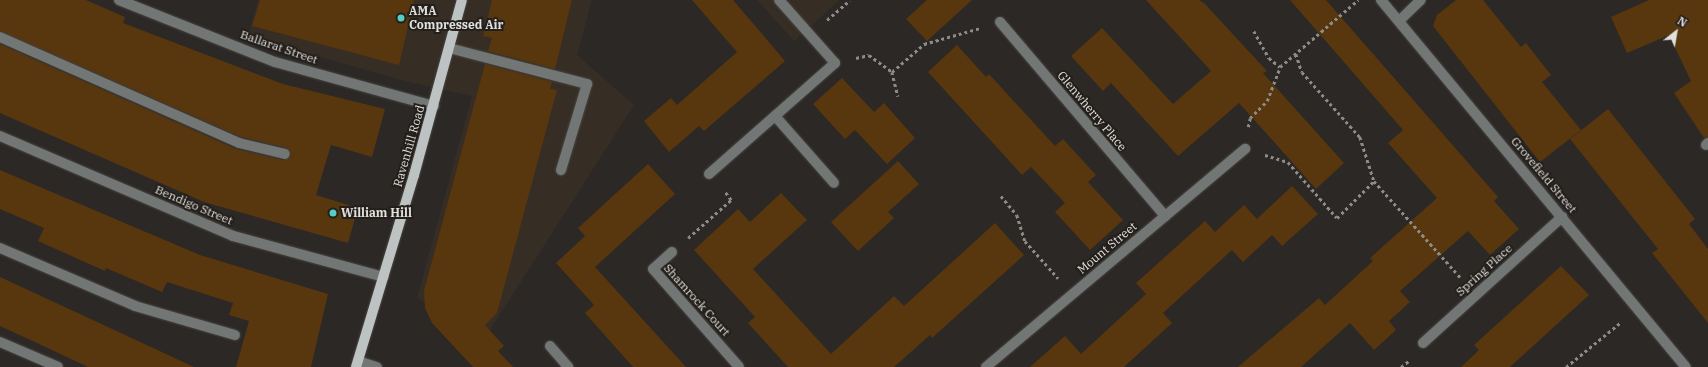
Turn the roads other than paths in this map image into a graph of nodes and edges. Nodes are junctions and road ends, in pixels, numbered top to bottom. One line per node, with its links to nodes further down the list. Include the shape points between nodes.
1 (119, 0): 6 (street, Ballarat Street)
2 (462, 0): 10 (main road, Ravenhill Road)
3 (779, 0): 12 (street, via 834,63)
4 (1381, 0): 7 (street, Grovefield Street)
5 (1421, 0): 7 (street)
6 (133, 3): 11 (street, Ballarat Street, via 275,62)
7 (1399, 20): 20 (street, Grovefield Street)
8 (1000, 22): 19 (street, Glenwherry Place)
9 (0, 37): 15 (street, via 239,143)
10 (449, 48): 11 (main road, Ravenhill Road); 16 (street, via 587,84)
11 (434, 106): 23 (main road, Ravenhill Road)
12 (775, 116): 17 (street); 18 (street)
13 (0, 136): 23 (street, Bendigo Street, via 234,236)
14 (1245, 149): 19 (street, Mount Street)
15 (285, 154)
16 (561, 170)
17 (709, 174)
18 (834, 183)
19 (1165, 216): 29 (street, Mount Street)
20 (1562, 217): 26 (street, Spring Place); 34 (street, Grovefield Street)
21 (0, 248): 24 (street, via 135,306)
22 (672, 252): 33 (street, Shamrock Court, via 653,269)
23 (384, 277): 28 (main road, Ravenhill Road)
24 (235, 334)
25 (0, 342): 30 (street)
26 (1423, 343)
27 (550, 346): 32 (street)
28 (357, 364): 31 (street)
29 (990, 366)
30 (58, 367)
31 (377, 367)
32 (568, 367)
33 (739, 367)
34 (1686, 367)

